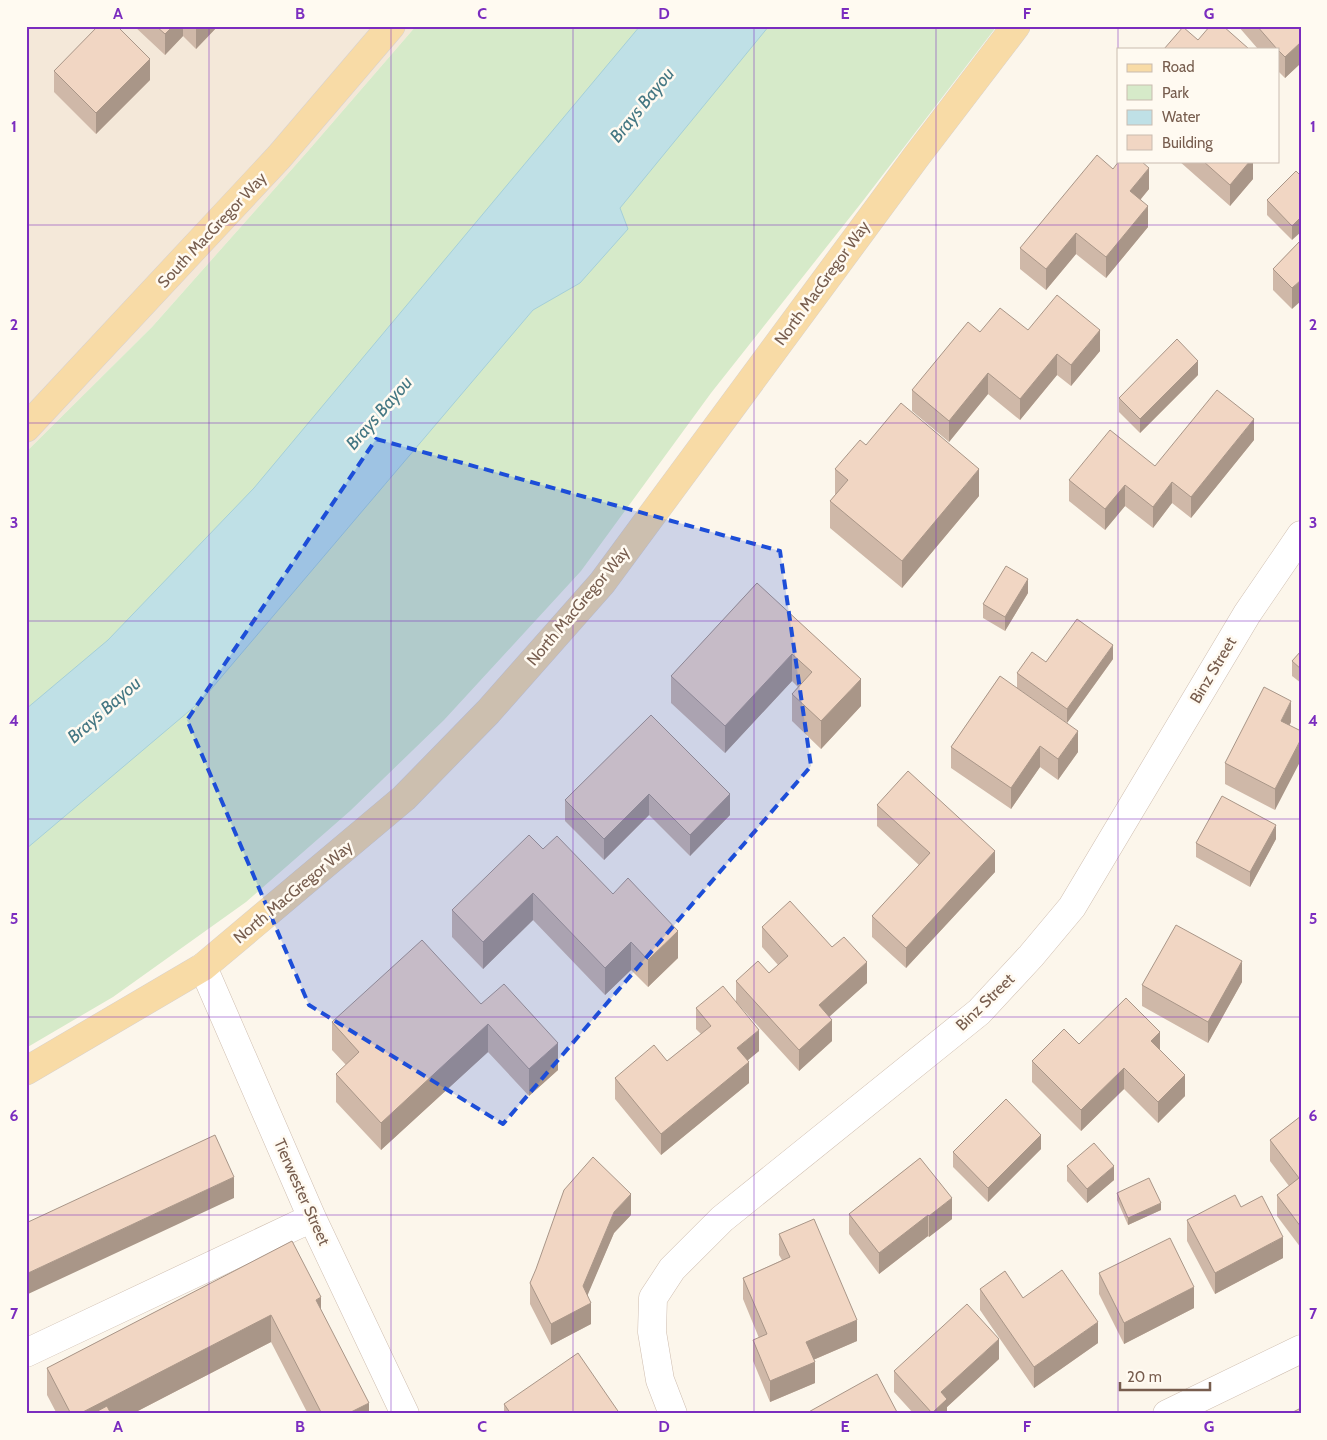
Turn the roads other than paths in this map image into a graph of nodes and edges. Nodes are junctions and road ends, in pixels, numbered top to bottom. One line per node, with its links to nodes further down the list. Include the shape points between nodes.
1 (391, 26): 3 (main road, South MacGregor Way, via 279,157)
2 (1016, 26): 5 (main road, North MacGregor Way, via 602,583 488,712 404,798)
3 (26, 428)
4 (1301, 535): 11 (street, Binz Street, via 1247,614 1072,907 1031,956 979,1012 722,1219 672,1269 653,1298 652,1332 660,1380)
5 (203, 967): 6 (main road, North MacGregor Way); 7 (street, Tierwester Street)
6 (26, 1071)
7 (312, 1218): 9 (street); 10 (street, Tierwester Street)
8 (1301, 1349): 12 (street)
9 (26, 1353)
10 (405, 1414)
11 (672, 1414)
12 (1167, 1414)

